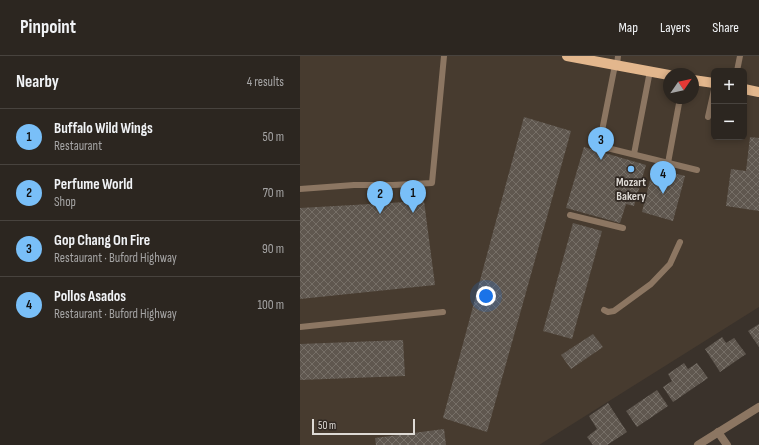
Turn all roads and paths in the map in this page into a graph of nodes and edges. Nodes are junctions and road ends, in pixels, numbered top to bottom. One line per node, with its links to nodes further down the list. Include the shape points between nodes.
1 (444, 56): 19 (lane, via 432,183)
2 (567, 56): 4 (main road)
3 (740, 56): 6 (lane)
4 (582, 57): 5 (main road)
5 (617, 62): 7 (main road); 16 (lane, via 599,146)
6 (738, 68)
7 (650, 71): 8 (main road); 16 (lane)
8 (663, 74)
9 (699, 81): 10 (main road)
10 (711, 83)
11 (747, 90): 12 (main road)
12 (759, 92)
13 (679, 104): 17 (lane)
14 (711, 104): 15 (lane)
15 (708, 117)
16 (634, 154): 17 (lane)
17 (668, 162): 18 (lane)
18 (697, 170)
19 (300, 189)
20 (570, 215): 21 (lane)
21 (623, 228)
22 (680, 242): 23 (lane, via 670,264 651,284 614,311)
23 (604, 310)
24 (443, 312): 25 (lane)
25 (300, 327)
26 (759, 407): 27 (street)
27 (718, 432): 28 (street); 29 (street)
28 (698, 445)
29 (727, 445)

